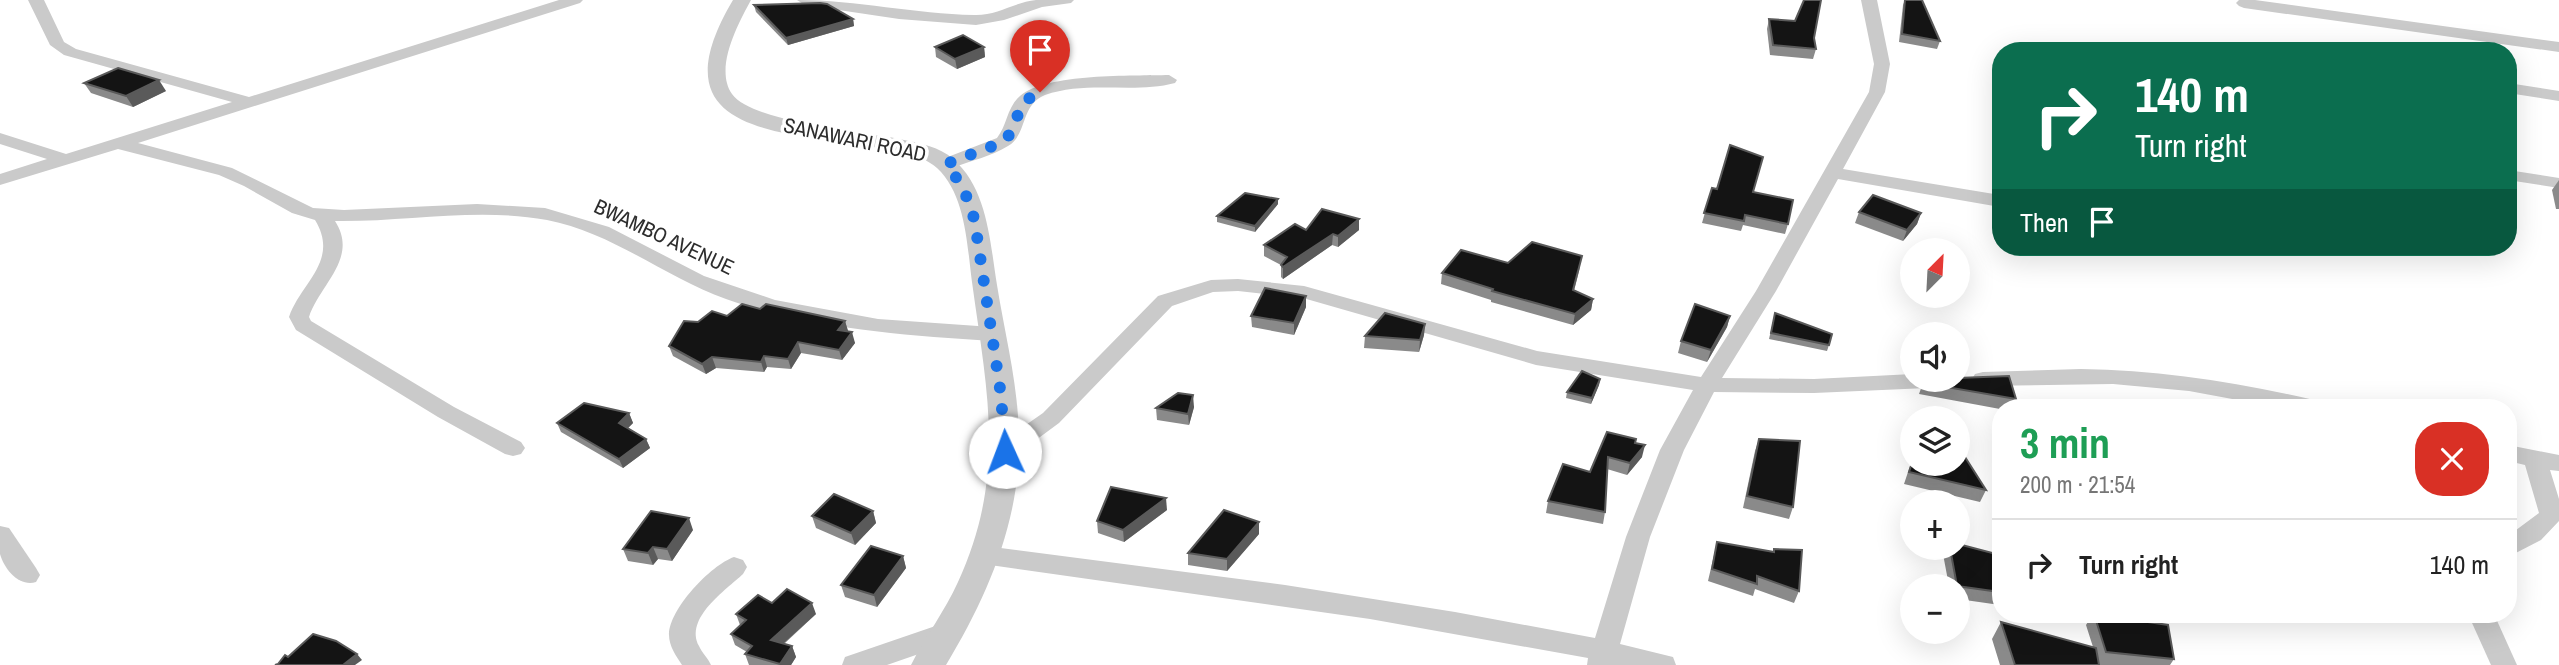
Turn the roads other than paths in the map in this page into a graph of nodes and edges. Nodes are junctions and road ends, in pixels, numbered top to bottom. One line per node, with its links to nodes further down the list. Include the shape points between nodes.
1 (36, 0): 12 (street, via 58,45 70,52)
2 (575, 0): 12 (street)
3 (742, 0): 16 (street, SANAWARI ROAD, via 716,66 719,88 731,105 772,122 915,149)
4 (805, 0): 5 (street, via 976,20)
5 (1066, 0)
6 (1869, 0): 17 (street, via 1881,77)
7 (2245, 3): 8 (street)
8 (2559, 47)
9 (1169, 80): 16 (street, via 1095,83 1040,92 1021,104 1003,142)
10 (2517, 89): 11 (street)
11 (2559, 96)
12 (250, 102): 14 (street)
13 (0, 138): 15 (street)
14 (117, 143): 15 (street); 22 (street, BWAMBO AVENUE, via 239,177 287,205)
15 (64, 159): 19 (street)
16 (946, 164): 23 (street, SANAWARI ROAD, via 971,206)
17 (1831, 172): 21 (street); 26 (street, via 1766,291)
18 (2517, 176): 20 (street)
19 (0, 180)
20 (2559, 183)
21 (1992, 200)
22 (322, 215): 23 (street, BWAMBO AVENUE, via 496,209 538,212 600,229 698,280 805,316 896,329); 28 (street, via 333,229 335,250 302,308 299,317 303,325)
23 (992, 334): 29 (street, SANAWARI ROAD)
24 (1970, 379): 27 (street, via 2110,377)
25 (1900, 382): 26 (street)
26 (1707, 385): 29 (street, via 1536,358 1304,292 1211,286 1158,307 1051,418); 40 (street, via 1653,492)
27 (2279, 399)
28 (513, 448)
29 (1005, 452): 35 (street, SANAWARI ROAD, via 1000,502)
30 (2517, 455): 31 (street)
31 (2535, 458): 32 (street); 34 (street, via 2551,513 2540,528)
32 (2559, 463)
33 (0, 535): 37 (street)
34 (2517, 542)
35 (985, 556): 39 (street, SANAWARI ROAD); 40 (street, via 1297,597)
36 (734, 567): 41 (street, via 682,625 685,647)
37 (27, 575)
38 (2485, 623): 45 (street)
39 (950, 632): 42 (street); 43 (street, SANAWARI ROAD)
40 (1602, 658): 44 (street)
41 (698, 665)
42 (855, 665)
43 (928, 665)
44 (1663, 665)
45 (2504, 665)

